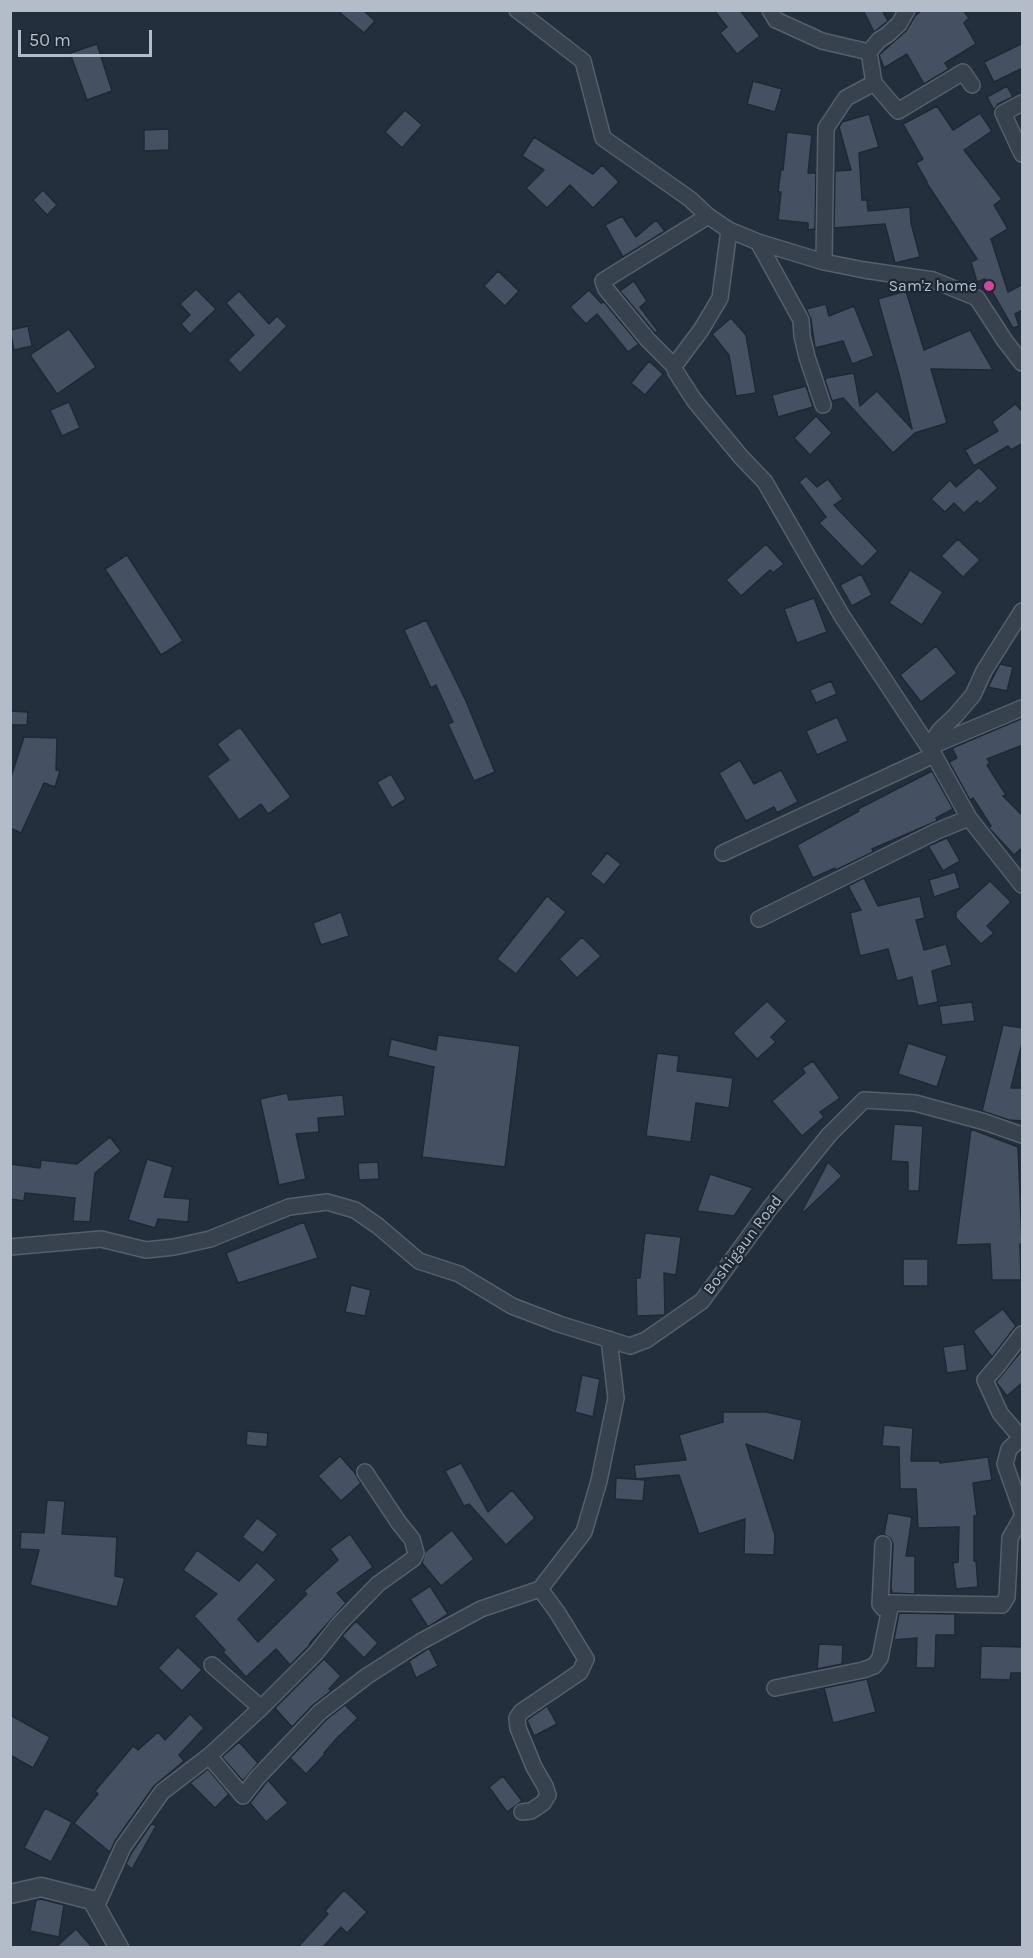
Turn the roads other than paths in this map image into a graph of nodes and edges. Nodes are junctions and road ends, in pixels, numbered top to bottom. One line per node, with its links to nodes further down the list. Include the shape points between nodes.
1 (517, 10): 9 (street, via 583,61 603,138)
2 (770, 10): 4 (street, via 776,20 822,41)
3 (907, 10): 4 (street, via 899,24)
4 (868, 52): 5 (street)
5 (874, 83): 6 (street, via 898,111 963,72); 12 (street, via 846,98 826,129)
6 (972, 85)
7 (1023, 103): 8 (street, via 1003,113)
8 (1023, 154)
9 (708, 216): 10 (street); 14 (street, via 603,281 648,340)
10 (729, 230): 11 (street); 14 (street, via 720,298)
11 (758, 242): 12 (street); 15 (street, via 801,320 807,357)
12 (824, 262): 13 (street, via 933,280 978,298)
13 (1023, 363)
14 (674, 366): 18 (street, via 694,400 765,482 842,616)
15 (823, 405)
16 (1023, 611): 18 (street, via 973,695 940,730)
17 (1023, 708): 18 (street)
18 (932, 751): 19 (street); 20 (street)
19 (969, 818): 21 (street); 22 (street)
20 (723, 853)
21 (1023, 885)
22 (759, 919)
23 (1023, 1136): 26 (street, Boshigaun Road, via 915,1103 864,1100 829,1135 770,1208 702,1301 646,1340 630,1346)
24 (10, 1247): 26 (street, Boshigaun Road, via 101,1239 146,1250 174,1247 210,1239 289,1207 327,1202 355,1210 419,1262 459,1274 512,1306)
25 (1023, 1334): 27 (street, via 985,1380 1000,1413)
26 (609, 1339): 32 (street, via 616,1398 584,1532)
27 (1022, 1438): 29 (street, via 1009,1449 1005,1464)
28 (365, 1472): 36 (street, via 412,1539 416,1553 378,1584)
29 (1023, 1512)
30 (1023, 1517): 33 (street, via 1010,1538 1007,1597 1002,1605)
31 (883, 1544): 33 (street, via 879,1604 883,1608)
32 (540, 1589): 37 (street, via 481,1609 367,1676 320,1712 243,1796); 38 (street, via 586,1659 580,1672 517,1718 548,1795 531,1811)
33 (891, 1603): 35 (street, via 880,1658 874,1666)
34 (212, 1665): 36 (street)
35 (775, 1688)
36 (261, 1708): 37 (street)
37 (208, 1756): 40 (street, via 162,1792 123,1847 97,1905)
38 (522, 1812)
39 (10, 1894): 40 (street, via 41,1887)
40 (92, 1900): 41 (street)
41 (119, 1947)

